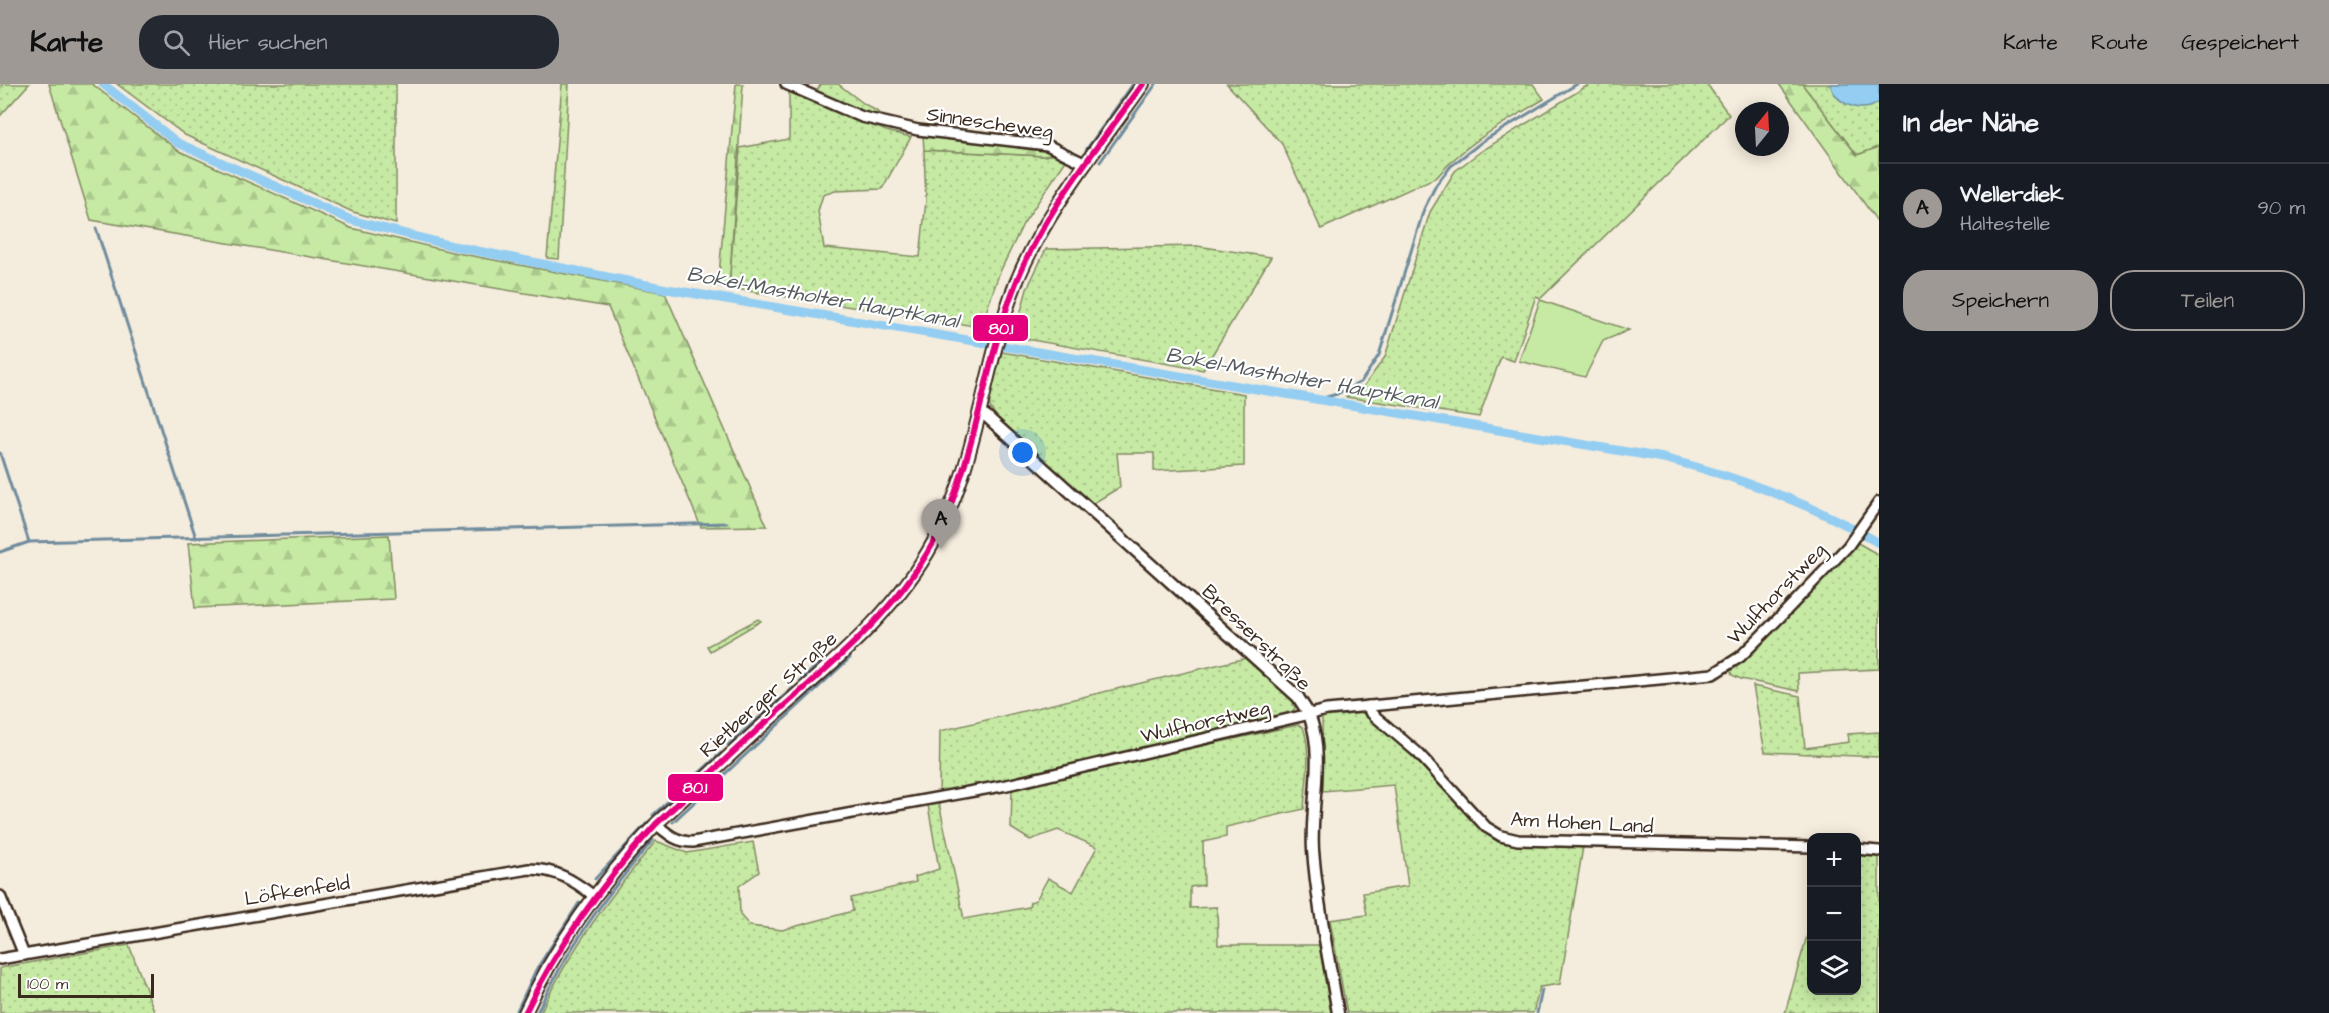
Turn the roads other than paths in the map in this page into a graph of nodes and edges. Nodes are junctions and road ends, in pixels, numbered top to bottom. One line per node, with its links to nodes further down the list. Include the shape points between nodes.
1 (786, 84): 3 (street, Sinnescheweg, via 862,117 918,130 1047,145)
2 (1143, 84): 3 (main road, Rietberger Straße)
3 (1086, 164): 4 (main road, Rietberger Straße, via 1049,218 1016,284)
4 (980, 413): 7 (street, Bresserstraße, via 1280,678); 8 (main road, Rietberger Straße, via 966,469 948,514 922,561 880,618)
5 (1879, 502): 6 (street, Wulfhorstweg, via 1854,538 1740,657 1713,674)
6 (1369, 706): 7 (street, Wulfhorstweg); 9 (street, Am Hohen Land, via 1486,827 1501,836 1518,840)
7 (1309, 716): 8 (street, Wulfhorstweg, via 1007,785 693,842 673,838); 17 (street, Bresserstraße, via 1316,752 1312,846)
8 (656, 824): 13 (main road, Rietberger Straße)
9 (1807, 847)
10 (1861, 849): 11 (street)
11 (1879, 850)
12 (0, 896): 14 (street)
13 (594, 896): 14 (street, Löfkenfeld, via 557,872 529,869); 16 (main road, Rietberger Straße, via 566,937)
14 (24, 955): 15 (street, Löfkenfeld)
15 (0, 959)
16 (525, 1013)
17 (1338, 1013)

